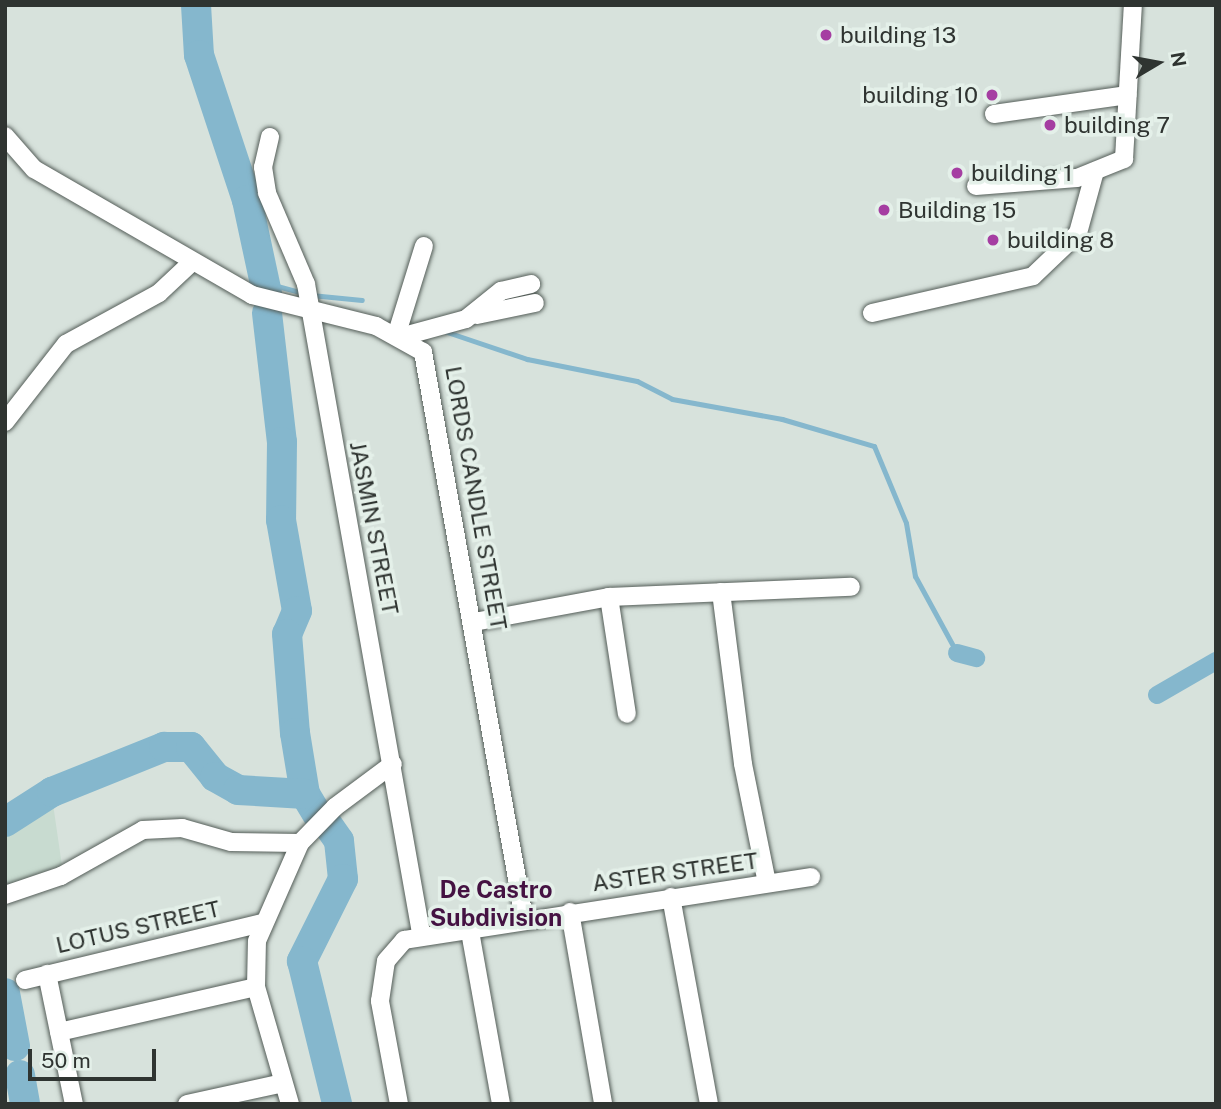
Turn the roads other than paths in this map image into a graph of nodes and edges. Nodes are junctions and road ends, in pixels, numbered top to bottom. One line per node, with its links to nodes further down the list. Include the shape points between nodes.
1 (1133, 5): 2 (street)
2 (1128, 95): 3 (street); 6 (street, via 1124,159)
3 (994, 114)
4 (5, 136): 9 (street, via 34,169)
5 (270, 137): 12 (street, JASMIN STREET, via 263,167 267,193 306,284)
6 (1095, 171): 7 (street, via 1077,178); 13 (street, via 1078,233 1033,276)
7 (976, 186)
8 (424, 246): 15 (street)
9 (192, 261): 12 (street, via 252,295); 16 (street, via 159,293 66,344)
10 (531, 284): 14 (street, via 501,291)
11 (535, 303): 14 (street)
12 (309, 312): 15 (street); 22 (street, JASMIN STREET)
13 (872, 313)
14 (473, 315): 15 (street)
15 (401, 335): 20 (street, LORDS CANDLE STREET, via 427,362)
16 (5, 422)
17 (851, 587): 18 (street)
18 (721, 592): 19 (street); 25 (street, via 743,764)
19 (609, 597): 20 (street); 21 (street)
20 (474, 622): 29 (street, LORDS CANDLE STREET)
21 (627, 714)
22 (393, 764): 23 (street, via 335,807); 32 (street, JASMIN STREET)
23 (300, 843): 26 (street, via 231,842 182,828 143,830 61,876); 30 (street)
24 (811, 877): 25 (street, ASTER STREET)
25 (767, 883): 27 (street, ASTER STREET)
26 (5, 895)
27 (671, 897): 28 (street, ASTER STREET); 44 (street)
28 (570, 912): 29 (street, ASTER STREET); 43 (street)
29 (524, 918): 31 (street, ASTER STREET)
30 (263, 923): 33 (street, LOTUS STREET); 35 (street)
31 (469, 926): 32 (street, ASTER STREET); 42 (street)
32 (421, 933): 41 (street, via 393,949 381,978)
33 (47, 974): 34 (street, LOTUS STREET); 36 (street)
34 (24, 979)
35 (256, 987): 36 (street); 37 (street)
36 (59, 1032): 38 (street)
37 (283, 1083): 39 (street); 40 (street)
38 (74, 1104)
39 (187, 1104)
40 (290, 1104)
41 (399, 1104)
42 (501, 1104)
43 (603, 1104)
44 (709, 1104)

